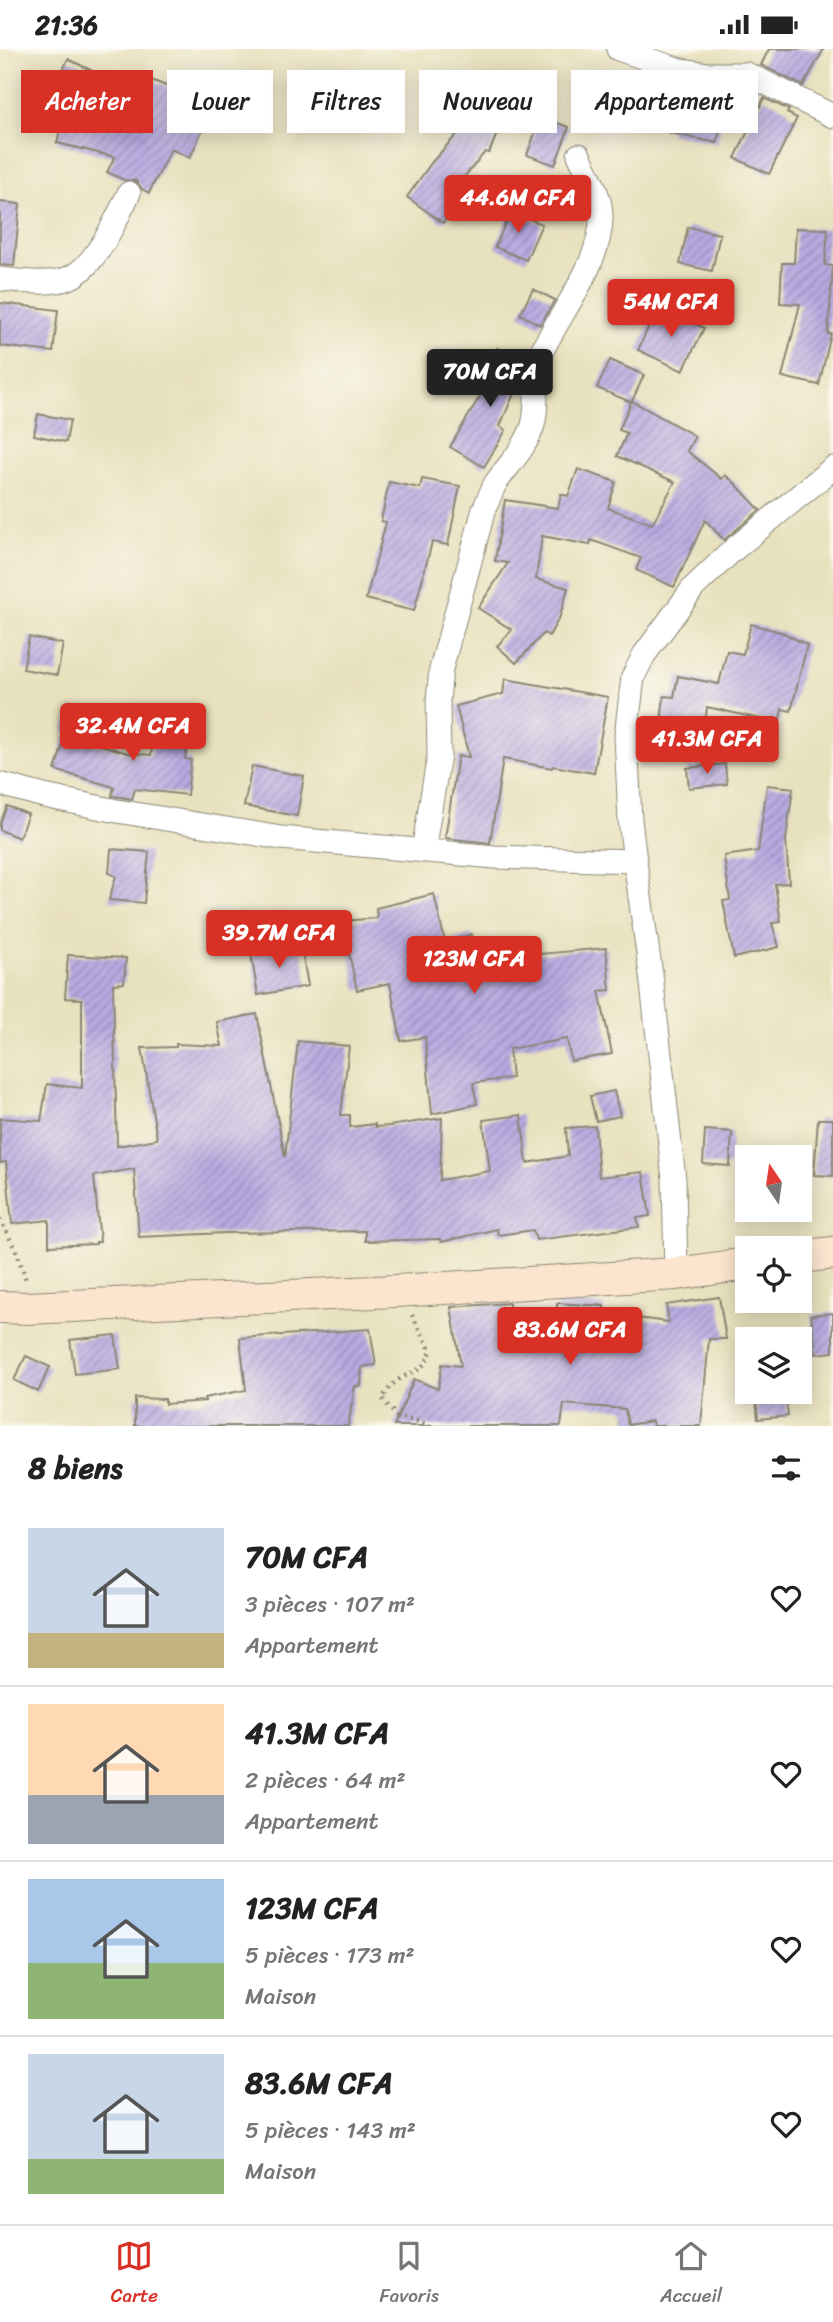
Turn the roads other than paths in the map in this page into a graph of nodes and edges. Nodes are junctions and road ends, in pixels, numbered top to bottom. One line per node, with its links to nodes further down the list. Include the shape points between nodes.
1 (618, 49): 2 (street, via 677,69 747,74)
2 (833, 116)
3 (579, 155): 8 (street, via 600,204 601,232 594,254 540,355 534,373 537,403 533,425 484,509 441,669 439,755)
4 (129, 193): 5 (street, via 94,256 70,277 41,282)
5 (0, 279)
6 (833, 468): 9 (street, via 694,587 644,655 633,677 625,736)
7 (0, 784): 8 (street, via 177,822)
8 (423, 851): 9 (street)
9 (635, 861): 13 (street, via 674,1179)
10 (833, 1252): 11 (main road)
11 (812, 1255)
12 (735, 1266): 13 (main road)
13 (676, 1274): 14 (main road)
14 (14, 1307)

